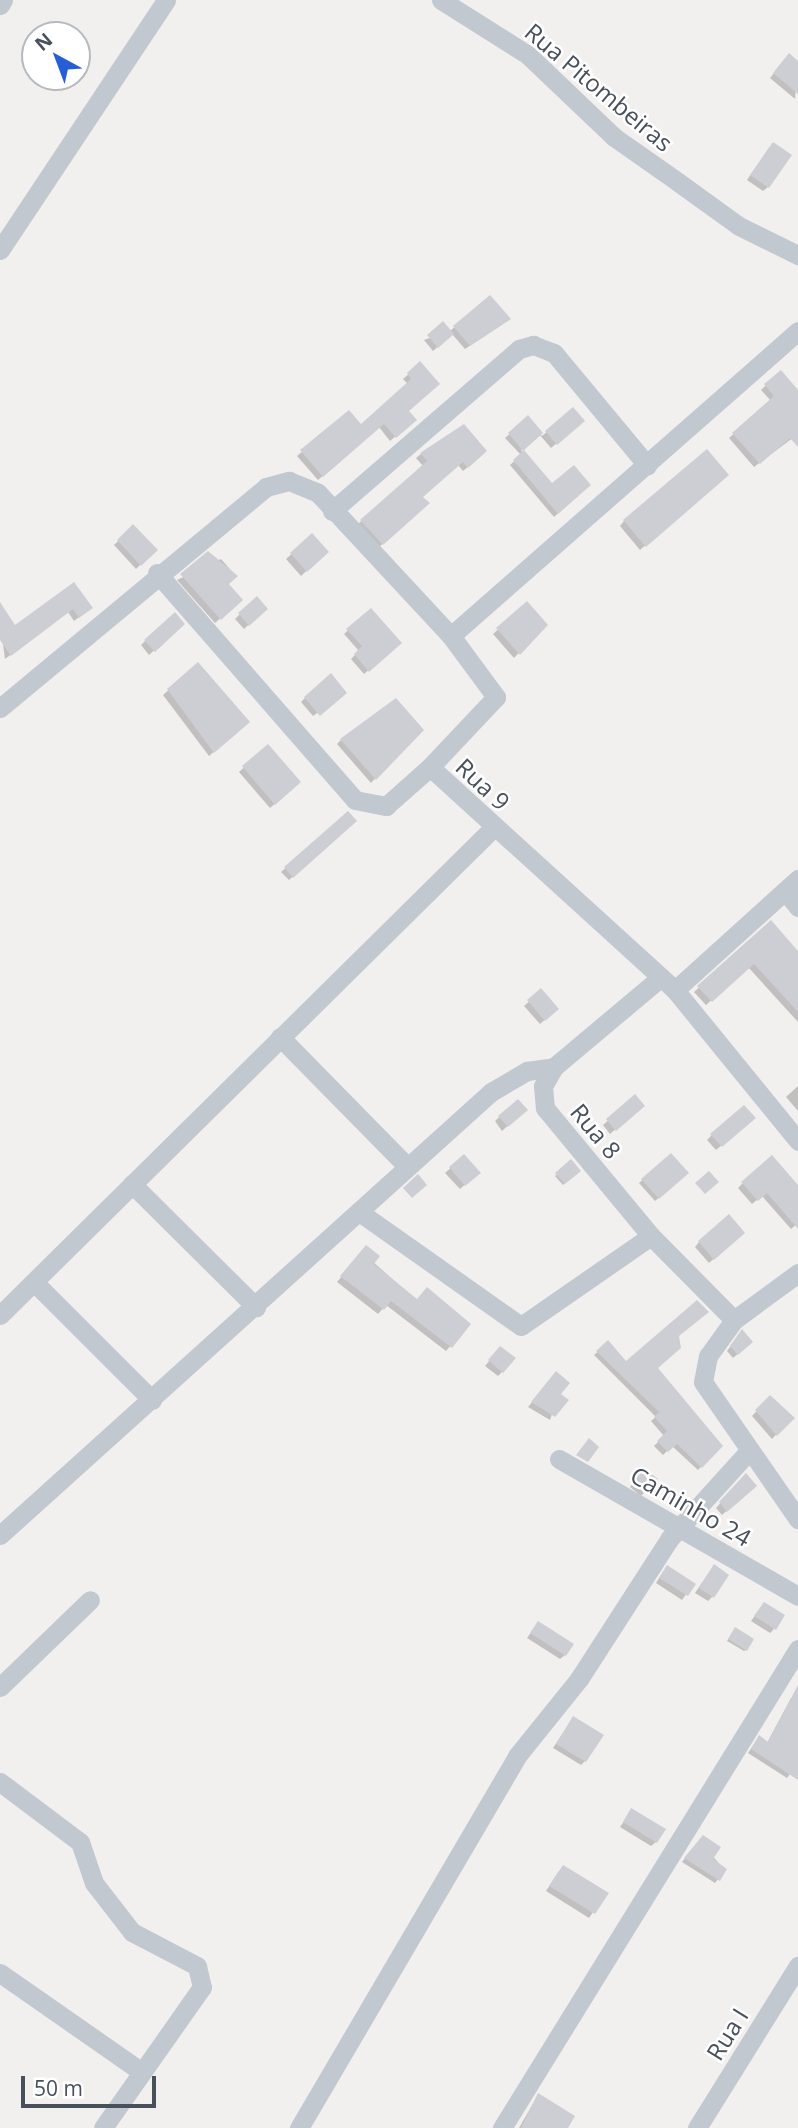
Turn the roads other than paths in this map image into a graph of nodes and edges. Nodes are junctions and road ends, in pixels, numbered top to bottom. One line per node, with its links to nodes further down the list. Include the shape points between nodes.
1 (4, 0): 4 (street)
2 (166, 0): 5 (street)
3 (441, 0): 6 (street, Rua Pitombeiras, via 528,55 608,132 660,170 739,226)
4 (0, 5)
5 (0, 250)
6 (798, 255)
7 (798, 331): 8 (street)
8 (647, 465): 9 (street, via 554,353 533,345 519,349); 11 (street)
9 (332, 511): 10 (street, via 300,481 278,482); 11 (street)
10 (157, 573): 12 (street); 13 (street, via 355,800 386,806)
11 (451, 636): 13 (street, Rua 9, via 496,697)
12 (0, 708)
13 (430, 767): 14 (street, Rua 9)
14 (494, 827): 17 (street, Rua 9); 19 (street)
15 (792, 885): 16 (street); 18 (street)
16 (798, 907)
17 (660, 978): 18 (street, Rua 9); 20 (street)
18 (675, 990): 23 (street, Rua 9)
19 (279, 1037): 24 (street); 25 (street)
20 (554, 1067): 21 (street); 22 (street, Rua 8, via 543,1086)
21 (516, 1077): 22 (street); 24 (street)
22 (545, 1108): 27 (street, Rua 8)
23 (798, 1141)
24 (406, 1165): 26 (street)
25 (132, 1184): 29 (street); 30 (street)
26 (362, 1214): 27 (street, via 521,1326); 30 (street)
27 (651, 1236): 32 (street, Rua 8)
28 (798, 1273): 32 (street)
29 (34, 1282): 31 (street); 33 (street)
30 (256, 1307): 33 (street)
31 (0, 1315)
32 (734, 1320): 34 (street, via 708,1356 703,1382)
33 (152, 1400): 38 (street)
34 (749, 1451): 36 (street); 37 (street)
35 (559, 1459): 37 (street, Caminho 24)
36 (798, 1520)
37 (683, 1530): 39 (street, Caminho 24); 48 (street, via 670,1538 579,1679 517,1756)
38 (0, 1535)
39 (798, 1596)
40 (90, 1600): 42 (street)
41 (798, 1649): 49 (street)
42 (0, 1687)
43 (0, 1782): 46 (street, via 58,1820 80,1842 94,1883 132,1932 197,1966 202,1987)
44 (798, 1966): 50 (street, Rua I)
45 (0, 1973): 46 (street)
46 (142, 2072): 47 (street)
47 (103, 2128)
48 (299, 2128)
49 (502, 2128)
50 (697, 2128)

